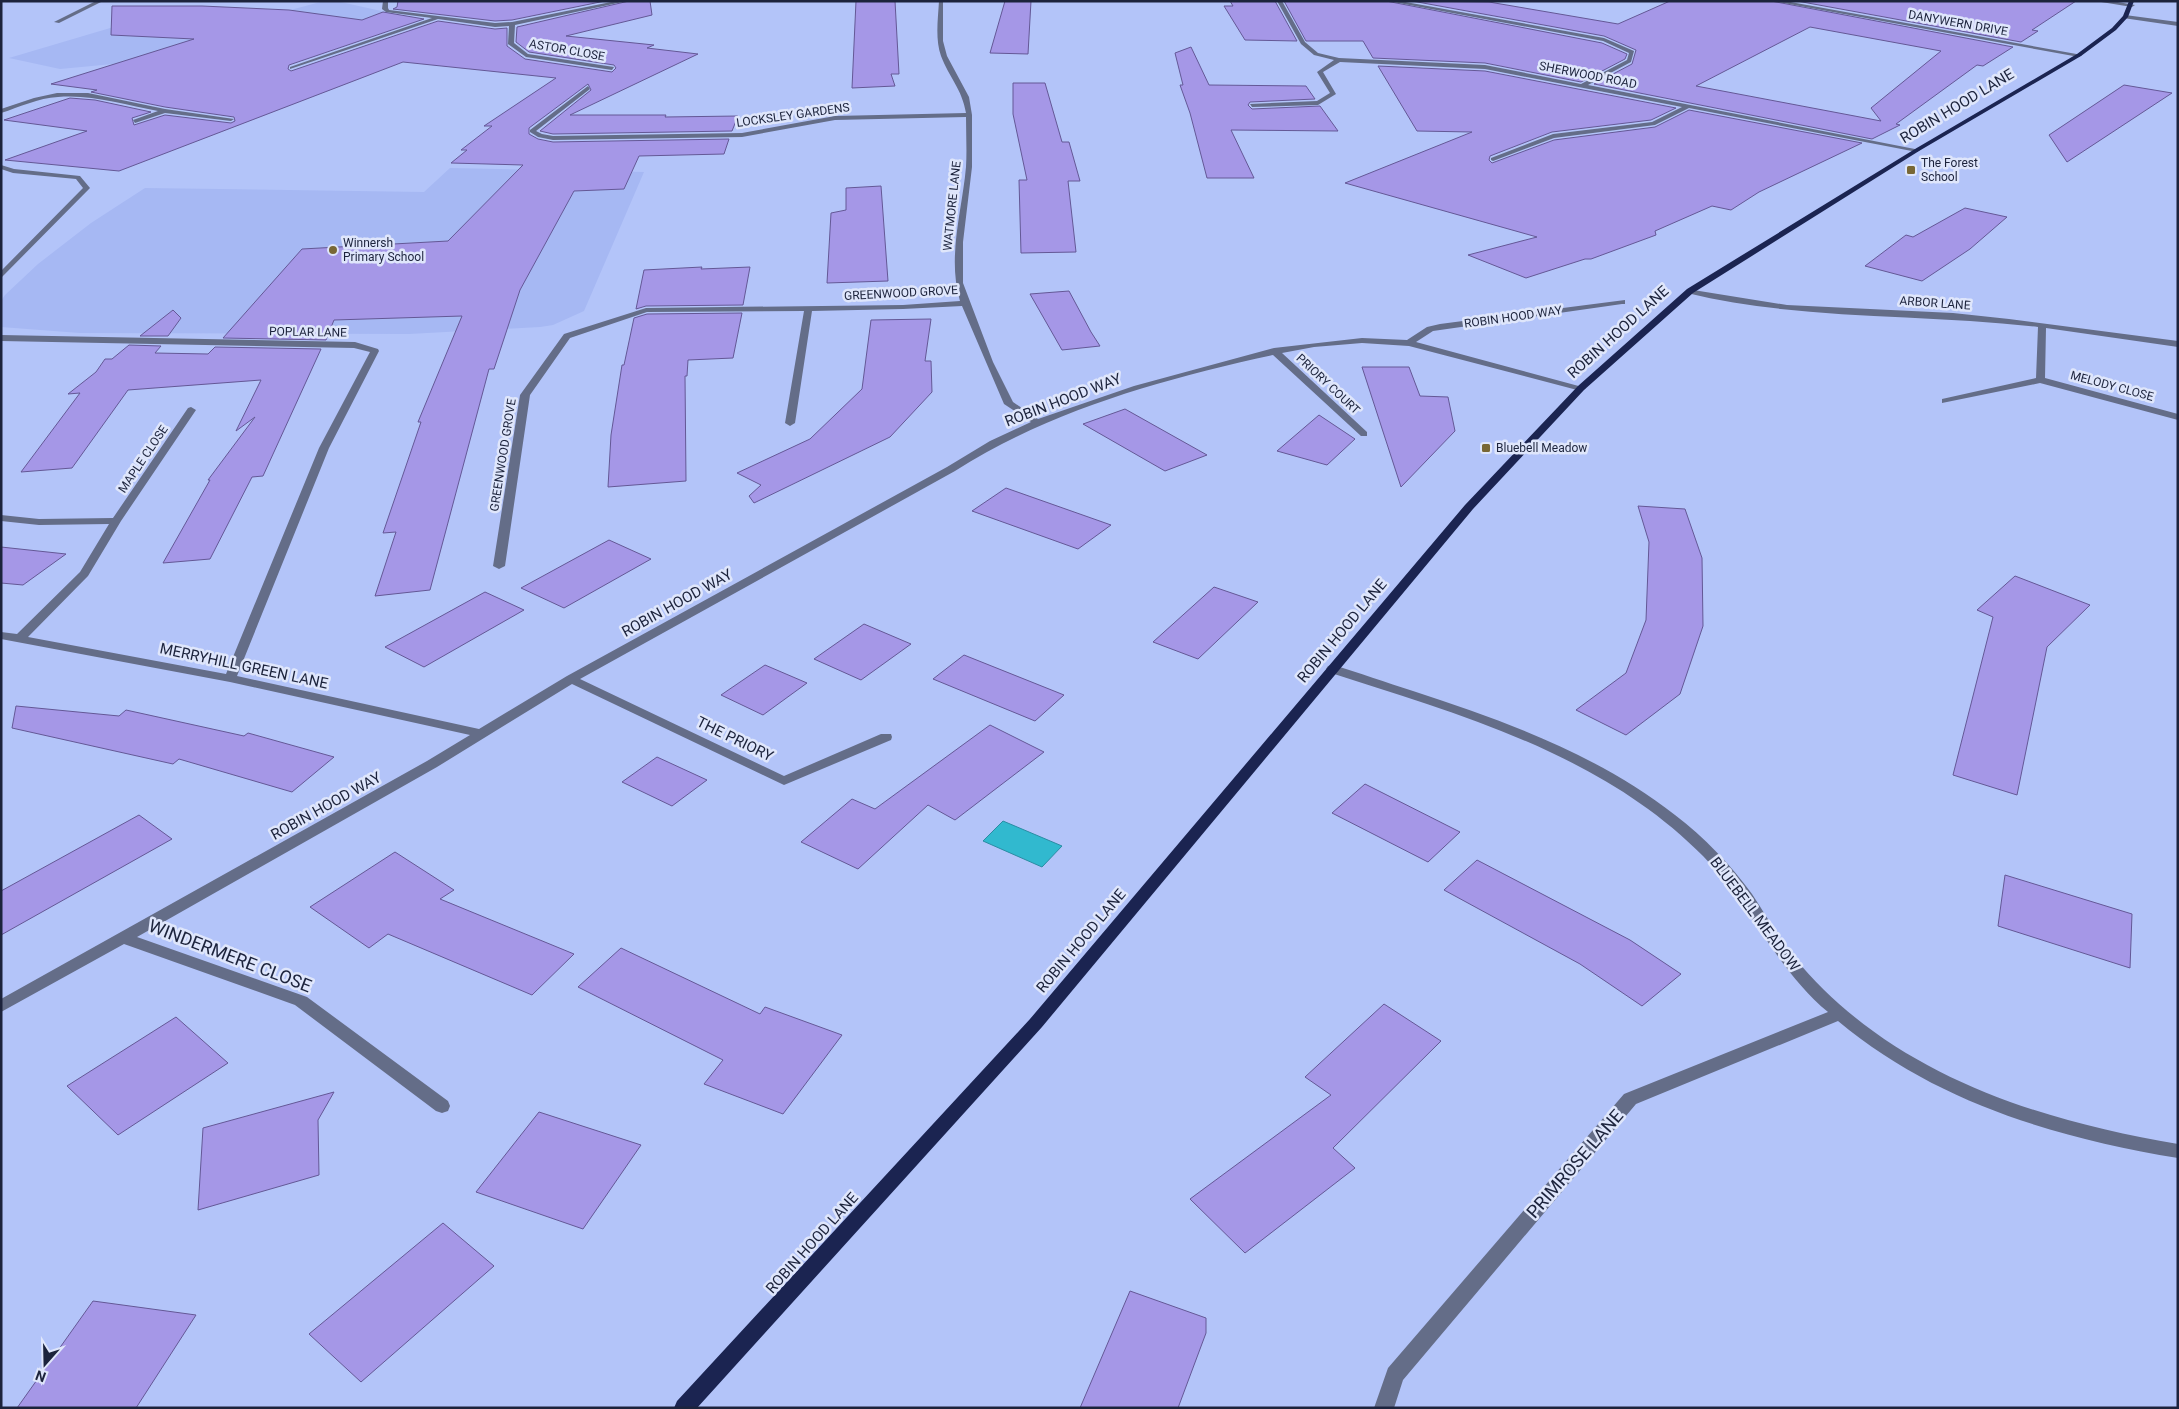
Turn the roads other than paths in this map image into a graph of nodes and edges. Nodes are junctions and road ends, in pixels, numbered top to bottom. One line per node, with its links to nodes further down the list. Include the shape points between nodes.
1 (101, 1): 12 (street)
2 (386, 1): 11 (street, via 385,9 388,11)
3 (624, 1): 13 (street)
4 (941, 1): 27 (street, WATMORE LANE, via 940,41 944,56 966,97)
5 (1279, 1): 16 (street, SHERWOOD ROAD, via 1302,43 1316,54)
6 (1390, 1): 19 (street, via 1604,40 1632,52 1629,62)
7 (1774, 1): 15 (street, DANYWERN DRIVE)
8 (2097, 1): 9 (street)
9 (2132, 3): 10 (main road, ROBIN HOOD LANE)
10 (2124, 17): 14 (street); 15 (main road, ROBIN HOOD LANE, via 2114,29)
11 (440, 18): 13 (street); 17 (street)
12 (57, 22)
13 (512, 24): 18 (street, ASTOR CLOSE, via 511,44 526,56)
14 (2178, 24)
15 (2079, 55): 30 (main road, ROBIN HOOD LANE)
16 (1339, 60): 19 (street, SHERWOOD ROAD, via 1485,67); 23 (street, via 1320,72 1333,94 1318,103)
17 (292, 68)
18 (612, 68)
19 (1583, 85): 24 (street, SHERWOOD ROAD)
20 (588, 88): 27 (street, LOCKSLEY GARDENS, via 532,131 553,138 742,135 836,118)
21 (39, 91): 22 (street)
22 (57, 95): 25 (street); 26 (street, via 88,95)
23 (1252, 105)
24 (1688, 106): 30 (street, SHERWOOD ROAD); 31 (street, via 1653,124 1553,136)
25 (1, 111)
26 (165, 111): 28 (street); 29 (street)
27 (969, 115): 36 (street, WATMORE LANE, via 969,167 958,264)
28 (231, 119)
29 (135, 121)
30 (1917, 150): 34 (main road, ROBIN HOOD LANE)
31 (1493, 159)
32 (1, 166): 33 (street, via 13,171 78,177 87,188)
33 (1, 276)
34 (1690, 291): 38 (street, ARBOR LANE, via 1745,301); 44 (main road, ROBIN HOOD LANE)
35 (1622, 302): 40 (street, ROBIN HOOD WAY, via 1440,327 1430,329)
36 (965, 303): 37 (street, GREENWOOD GROVE); 49 (street, WATMORE LANE, via 1010,404)
37 (808, 309): 48 (street); 53 (street, GREENWOOD GROVE, via 646,310 567,336 525,395)
38 (2042, 326): 41 (street, ARBOR LANE); 43 (street)
39 (1, 338): 57 (street, POPLAR LANE, via 355,345 375,351 324,448)
40 (1408, 343): 42 (street, ROBIN HOOD WAY, via 1359,340); 44 (street, ROBIN HOOD WAY)
41 (2178, 344)
42 (1274, 352): 49 (street, ROBIN HOOD WAY, via 1154,382); 50 (street, PRIORY COURT)
43 (2040, 380): 45 (street, MELODY CLOSE); 47 (street, MELODY CLOSE)
44 (1581, 388): 56 (main road, ROBIN HOOD LANE, via 1469,507)
45 (1945, 401)
46 (190, 410): 52 (street, MAPLE CLOSE)
47 (2178, 417)
48 (790, 423)
49 (1038, 423): 58 (street, ROBIN HOOD WAY, via 999,440)
50 (1364, 434)
51 (1, 518): 52 (street, via 39,522)
52 (116, 521): 55 (street, MAPLE CLOSE, via 84,574)
53 (499, 566)
54 (1, 635): 55 (street, MERRYHILL GREEN LANE)
55 (20, 638): 57 (street, MERRYHILL GREEN LANE)
56 (1332, 669): 63 (street, BLUEBELL MEADOW, via 1481,719 1598,768 1633,791 1709,853 1740,889 1789,961); 66 (main road, ROBIN HOOD LANE, via 1036,1023)
57 (230, 678): 59 (street, MERRYHILL GREEN LANE)
58 (571, 679): 59 (street, ROBIN HOOD WAY); 60 (street, THE PRIORY, via 784,781)
59 (478, 733): 61 (street, ROBIN HOOD WAY, via 432,764)
60 (886, 737)
61 (122, 937): 62 (street, ROBIN HOOD WAY); 64 (street, WINDERMERE CLOSE, via 301,1001)
62 (1, 1006)
63 (1840, 1014): 65 (street, BLUEBELL MEADOW, via 1885,1048 1957,1090 2011,1112 2097,1136); 67 (street, PRIMROSE LANE, via 1630,1099 1395,1374)
64 (442, 1106)
65 (2178, 1150)
66 (684, 1408)
67 (1384, 1408)

